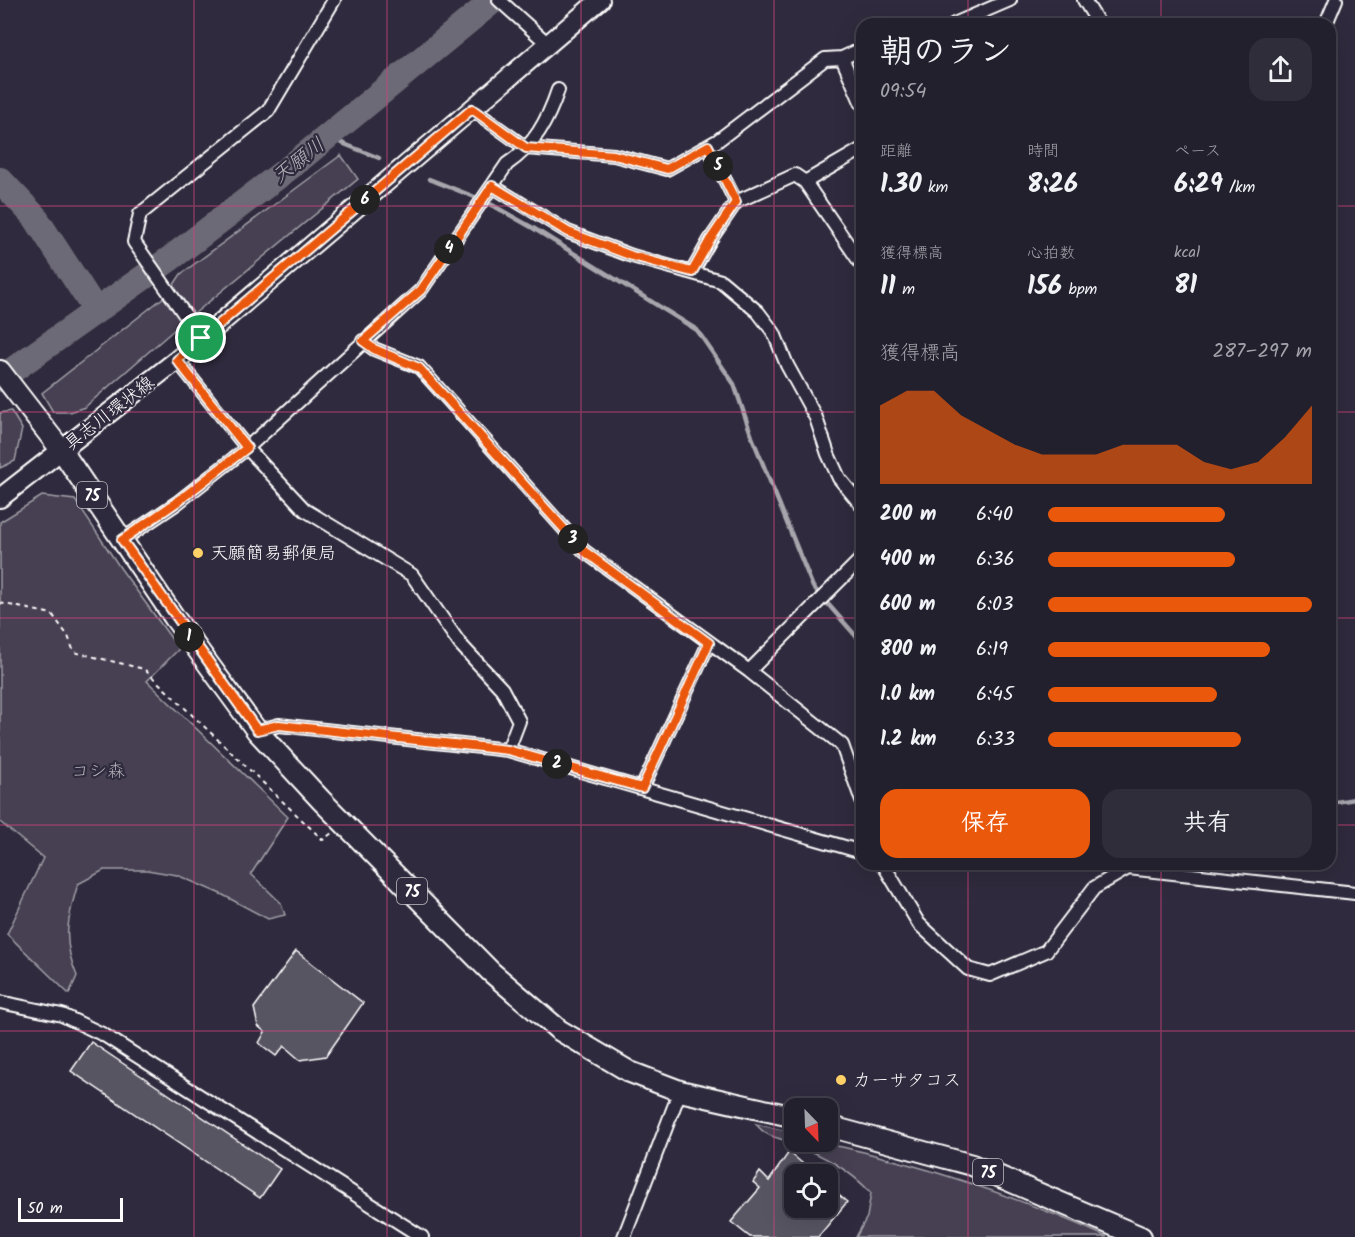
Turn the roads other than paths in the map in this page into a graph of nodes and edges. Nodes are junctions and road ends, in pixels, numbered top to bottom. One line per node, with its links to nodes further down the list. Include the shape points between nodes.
1 (334, 0): 24 (street, via 268,111 140,214 134,242)
2 (499, 0): 10 (street)
3 (600, 0): 10 (main road, 具志川環状線)
4 (1010, 0): 7 (street)
5 (1084, 0): 8 (street)
6 (1336, 0): 9 (street)
7 (968, 18)
8 (1095, 18)
9 (1328, 18)
10 (548, 44): 15 (main road, 具志川環状線)
11 (856, 52): 12 (street)
12 (842, 58): 14 (street); 16 (street, via 825,59)
13 (558, 90): 17 (street, via 548,119)
14 (856, 90)
15 (472, 109): 17 (street); 24 (main road, 具志川環状線)
16 (708, 146): 17 (street, via 667,169 614,155); 21 (street)
17 (526, 148): 20 (street, via 507,164)
18 (856, 152): 19 (street)
19 (805, 182): 21 (street, via 795,175); 22 (street)
20 (492, 186): 23 (street, via 568,232 632,256); 25 (street, via 421,290)
21 (736, 202): 23 (street)
22 (856, 256)
23 (692, 272): 31 (street, via 721,281 758,312 774,333 816,418 839,478)
24 (201, 338): 26 (main road, 具志川環状線)
25 (363, 341): 28 (street); 34 (street, via 419,368 584,551)
26 (177, 360): 28 (street); 29 (main road, 具志川環状線)
27 (0, 371): 29 (main road, 75)
28 (247, 448): 32 (street); 37 (street, via 305,510 412,575 460,644 502,689 519,721)
29 (62, 451): 30 (main road, 具志川環状線); 32 (main road, 75)
30 (0, 498)
31 (856, 499)
32 (122, 540): 36 (main road, 75)
33 (856, 564): 35 (street)
34 (709, 643): 35 (street); 39 (street)
35 (749, 671): 38 (street, via 842,745)
36 (257, 730): 37 (street, via 279,725); 46 (main road, 75, via 344,823 531,1008 606,1060)
37 (508, 750): 39 (street)
38 (856, 784)
39 (642, 788): 40 (street)
40 (856, 850)
41 (887, 870): 42 (street, via 919,924 968,969 990,975 1046,951 1094,888)
42 (1125, 870)
43 (1146, 870): 44 (street)
44 (1355, 893)
45 (0, 1002): 49 (street, via 62,1015 104,1035)
46 (680, 1091): 47 (main road, 75); 50 (street)
47 (784, 1115)
48 (838, 1128): 51 (main road, 75, via 972,1165)
49 (422, 1237)
50 (624, 1237)
51 (1141, 1237)

